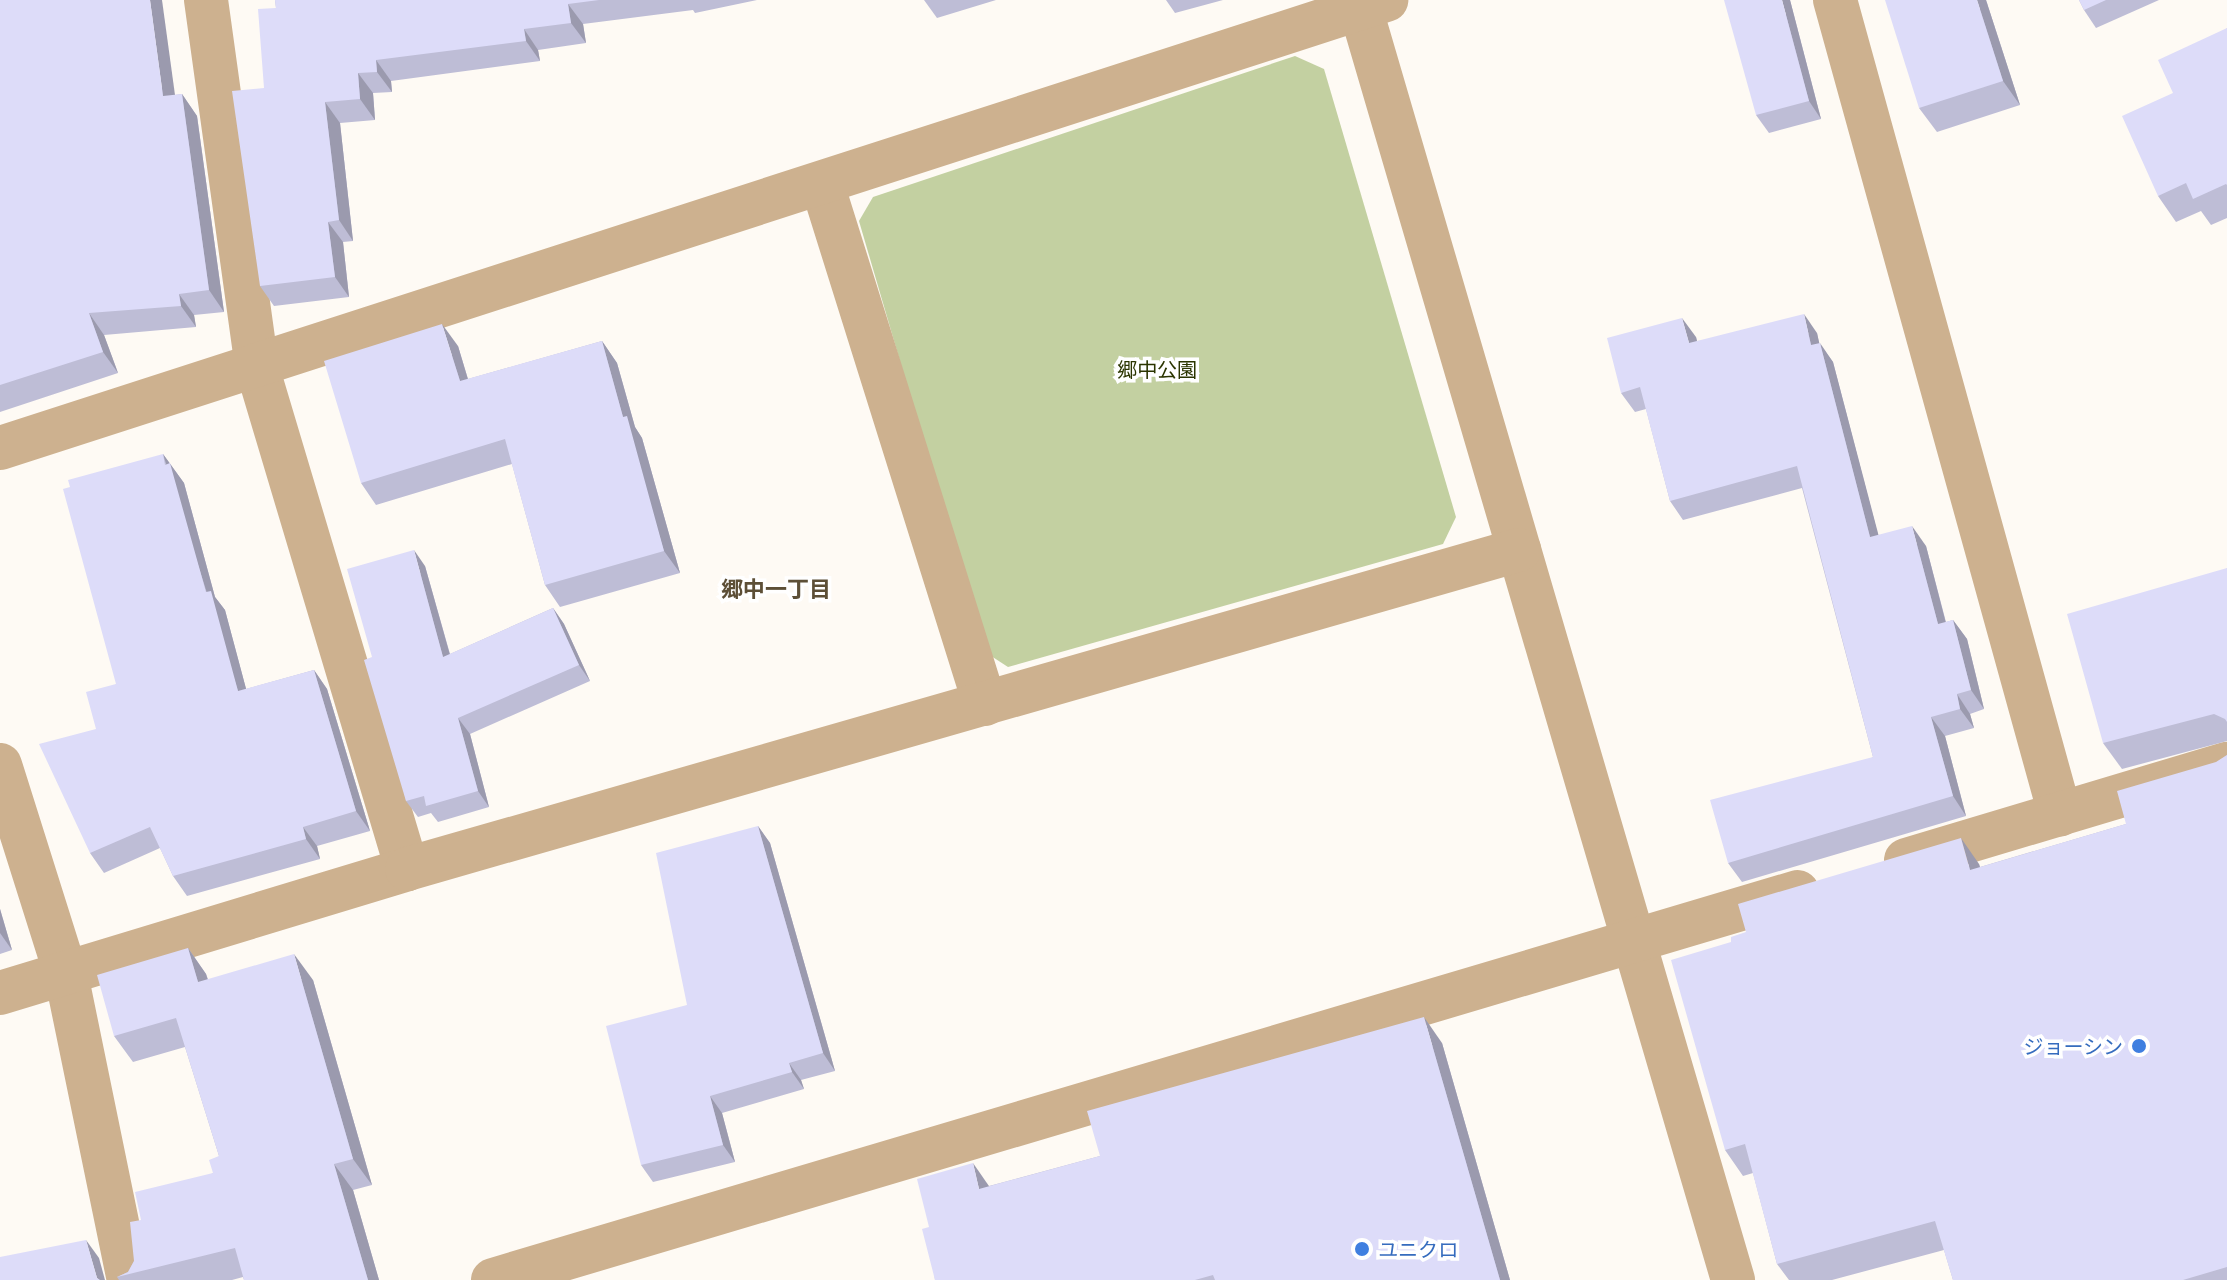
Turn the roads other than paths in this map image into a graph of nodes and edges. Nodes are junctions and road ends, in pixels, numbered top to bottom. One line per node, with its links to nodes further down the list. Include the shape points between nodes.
1 (206, 0): 5 (street)
2 (1835, 0): 11 (street)
3 (1368, 3): 4 (street); 7 (street)
4 (822, 184): 5 (street); 8 (street)
5 (257, 367): 6 (street); 12 (street)
6 (0, 448)
7 (1519, 550): 8 (street); 13 (street)
8 (985, 704): 12 (street)
9 (2227, 764): 11 (street)
10 (0, 765): 14 (street)
11 (2060, 814): 13 (street)
12 (407, 869): 14 (street)
13 (1635, 940): 17 (street); 18 (street)
14 (66, 974): 15 (street); 16 (street)
15 (0, 993)
16 (129, 1280)
17 (493, 1280)
18 (1733, 1280)

